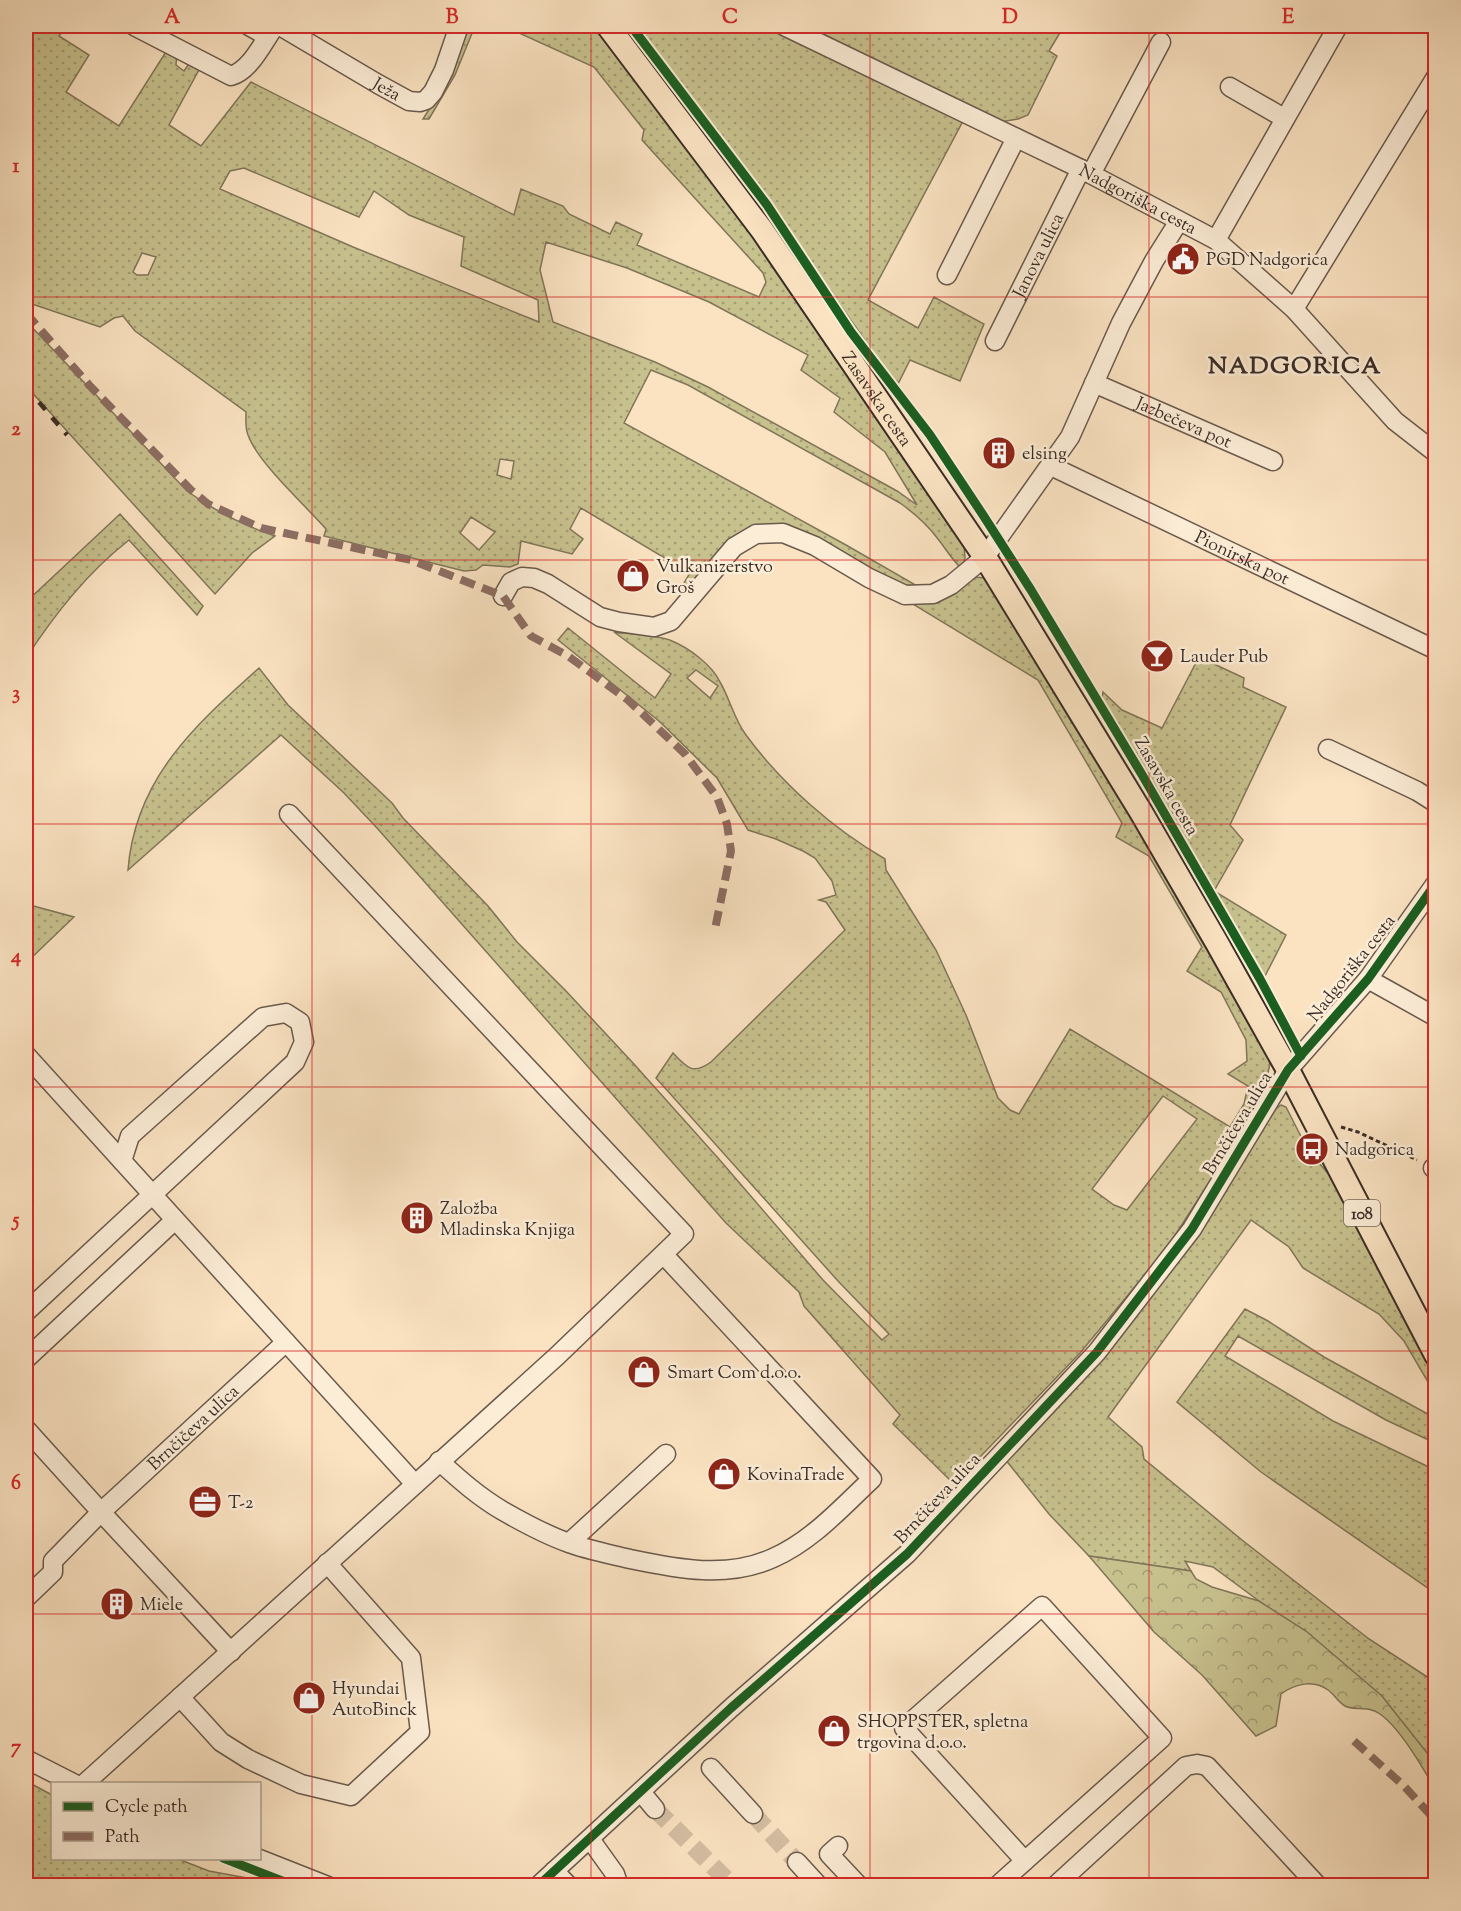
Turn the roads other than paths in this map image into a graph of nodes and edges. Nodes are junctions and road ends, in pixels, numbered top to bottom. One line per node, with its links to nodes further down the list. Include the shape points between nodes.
1 (134, 26): 7 (street, via 231,76 245,69)
2 (249, 26): 7 (street)
3 (459, 26): 7 (street, Ježa, via 434,92 420,102 409,101)
4 (609, 26): 23 (main road, Zasavska cesta / 108, via 762,230)
5 (784, 26): 12 (street, Nadgoriška cesta)
6 (1338, 26): 11 (street)
7 (274, 29)
8 (1161, 42): 13 (street, Janova ulica)
9 (1436, 77): 17 (street)
10 (1230, 87): 11 (street)
11 (1284, 118): 15 (street)
12 (1016, 138): 13 (street, Nadgoriška cesta); 16 (street)
13 (1086, 172): 14 (street, Nadgoriška cesta); 18 (street, Janova ulica)
14 (1179, 221): 15 (street, Nadgoriška cesta); 19 (street, via 1120,324)
15 (1216, 240): 17 (street, Nadgoriška cesta)
16 (947, 275)
17 (1294, 309): 20 (street, Nadgoriška cesta, via 1395,421)
18 (995, 341)
19 (1094, 383): 21 (street, Jazbečeva pot); 22 (street, via 1070,437)
20 (1436, 453)
21 (1273, 461)
22 (1051, 466): 23 (street); 25 (street, Pionirska pot)
23 (985, 556): 24 (street, via 951,585 933,594 914,596 869,578 799,538 783,533 756,534 734,547 671,621 654,627 600,617 534,578 522,577 511,582); 33 (main road, Zasavska cesta / 108, via 1141,812)
24 (502, 597)
25 (1434, 650)
26 (1328, 749): 27 (street)
27 (1436, 803)
28 (289, 813): 37 (street, via 684,1234)
29 (1436, 883): 30 (street, Nadgoriška cesta)
30 (1368, 979): 31 (street); 33 (street, Nadgoriška cesta)
31 (1436, 1017)
32 (26, 1055): 34 (street)
33 (1288, 1070): 40 (main road, Zasavska cesta / 108); 56 (street, Brnčičeva ulica, via 1192,1230 1097,1352 907,1554)
34 (122, 1161): 35 (street); 35 (street, via 130,1136 263,1017 286,1013 300,1022 304,1042 295,1062)
35 (152, 1194): 36 (street); 38 (street)
36 (175, 1220): 39 (street); 41 (street)
37 (664, 1255): 44 (street); 47 (street, via 872,1479 811,1535 774,1558 741,1569 700,1571)
38 (26, 1312)
39 (286, 1342): 45 (street); 46 (street, Brnčičeva ulica)
40 (1436, 1355)
41 (26, 1359)
42 (26, 1430): 46 (street)
43 (666, 1454): 47 (street)
44 (439, 1461): 45 (street); 47 (street, via 502,1511)
45 (415, 1484): 48 (street)
46 (101, 1512): 49 (street, Brnčičeva ulica, via 53,1561 53,1572); 50 (street)
47 (569, 1543)
48 (327, 1563): 50 (street); 51 (street, via 411,1658 420,1732 351,1796 301,1784 248,1759 221,1742)
49 (26, 1599)
50 (231, 1652): 51 (street)
51 (180, 1697): 55 (street)
52 (26, 1759): 54 (street)
53 (711, 1768): 58 (street)
54 (71, 1782)
55 (86, 1782)
56 (641, 1792): 57 (street); 59 (street, Brnčičeva ulica)
57 (656, 1809)
58 (753, 1814)
59 (590, 1839): 64 (street, Brnčičeva ulica); 68 (street)
60 (838, 1846): 70 (street, via 830,1854)
61 (261, 1860): 65 (street)
62 (1024, 1861): 62 (street, via 1162,1738 1041,1606 904,1728); 71 (street)
63 (797, 1862): 69 (street)
64 (554, 1871): 66 (street, Brnčičeva ulica); 67 (street)
65 (328, 1886)
66 (538, 1886)
67 (569, 1886)
68 (619, 1886)
69 (819, 1886)
70 (859, 1886)
71 (997, 1886)
72 (1055, 1886): 73 (street, via 1186,1766 1197,1764 1207,1766)
73 (1318, 1886)

